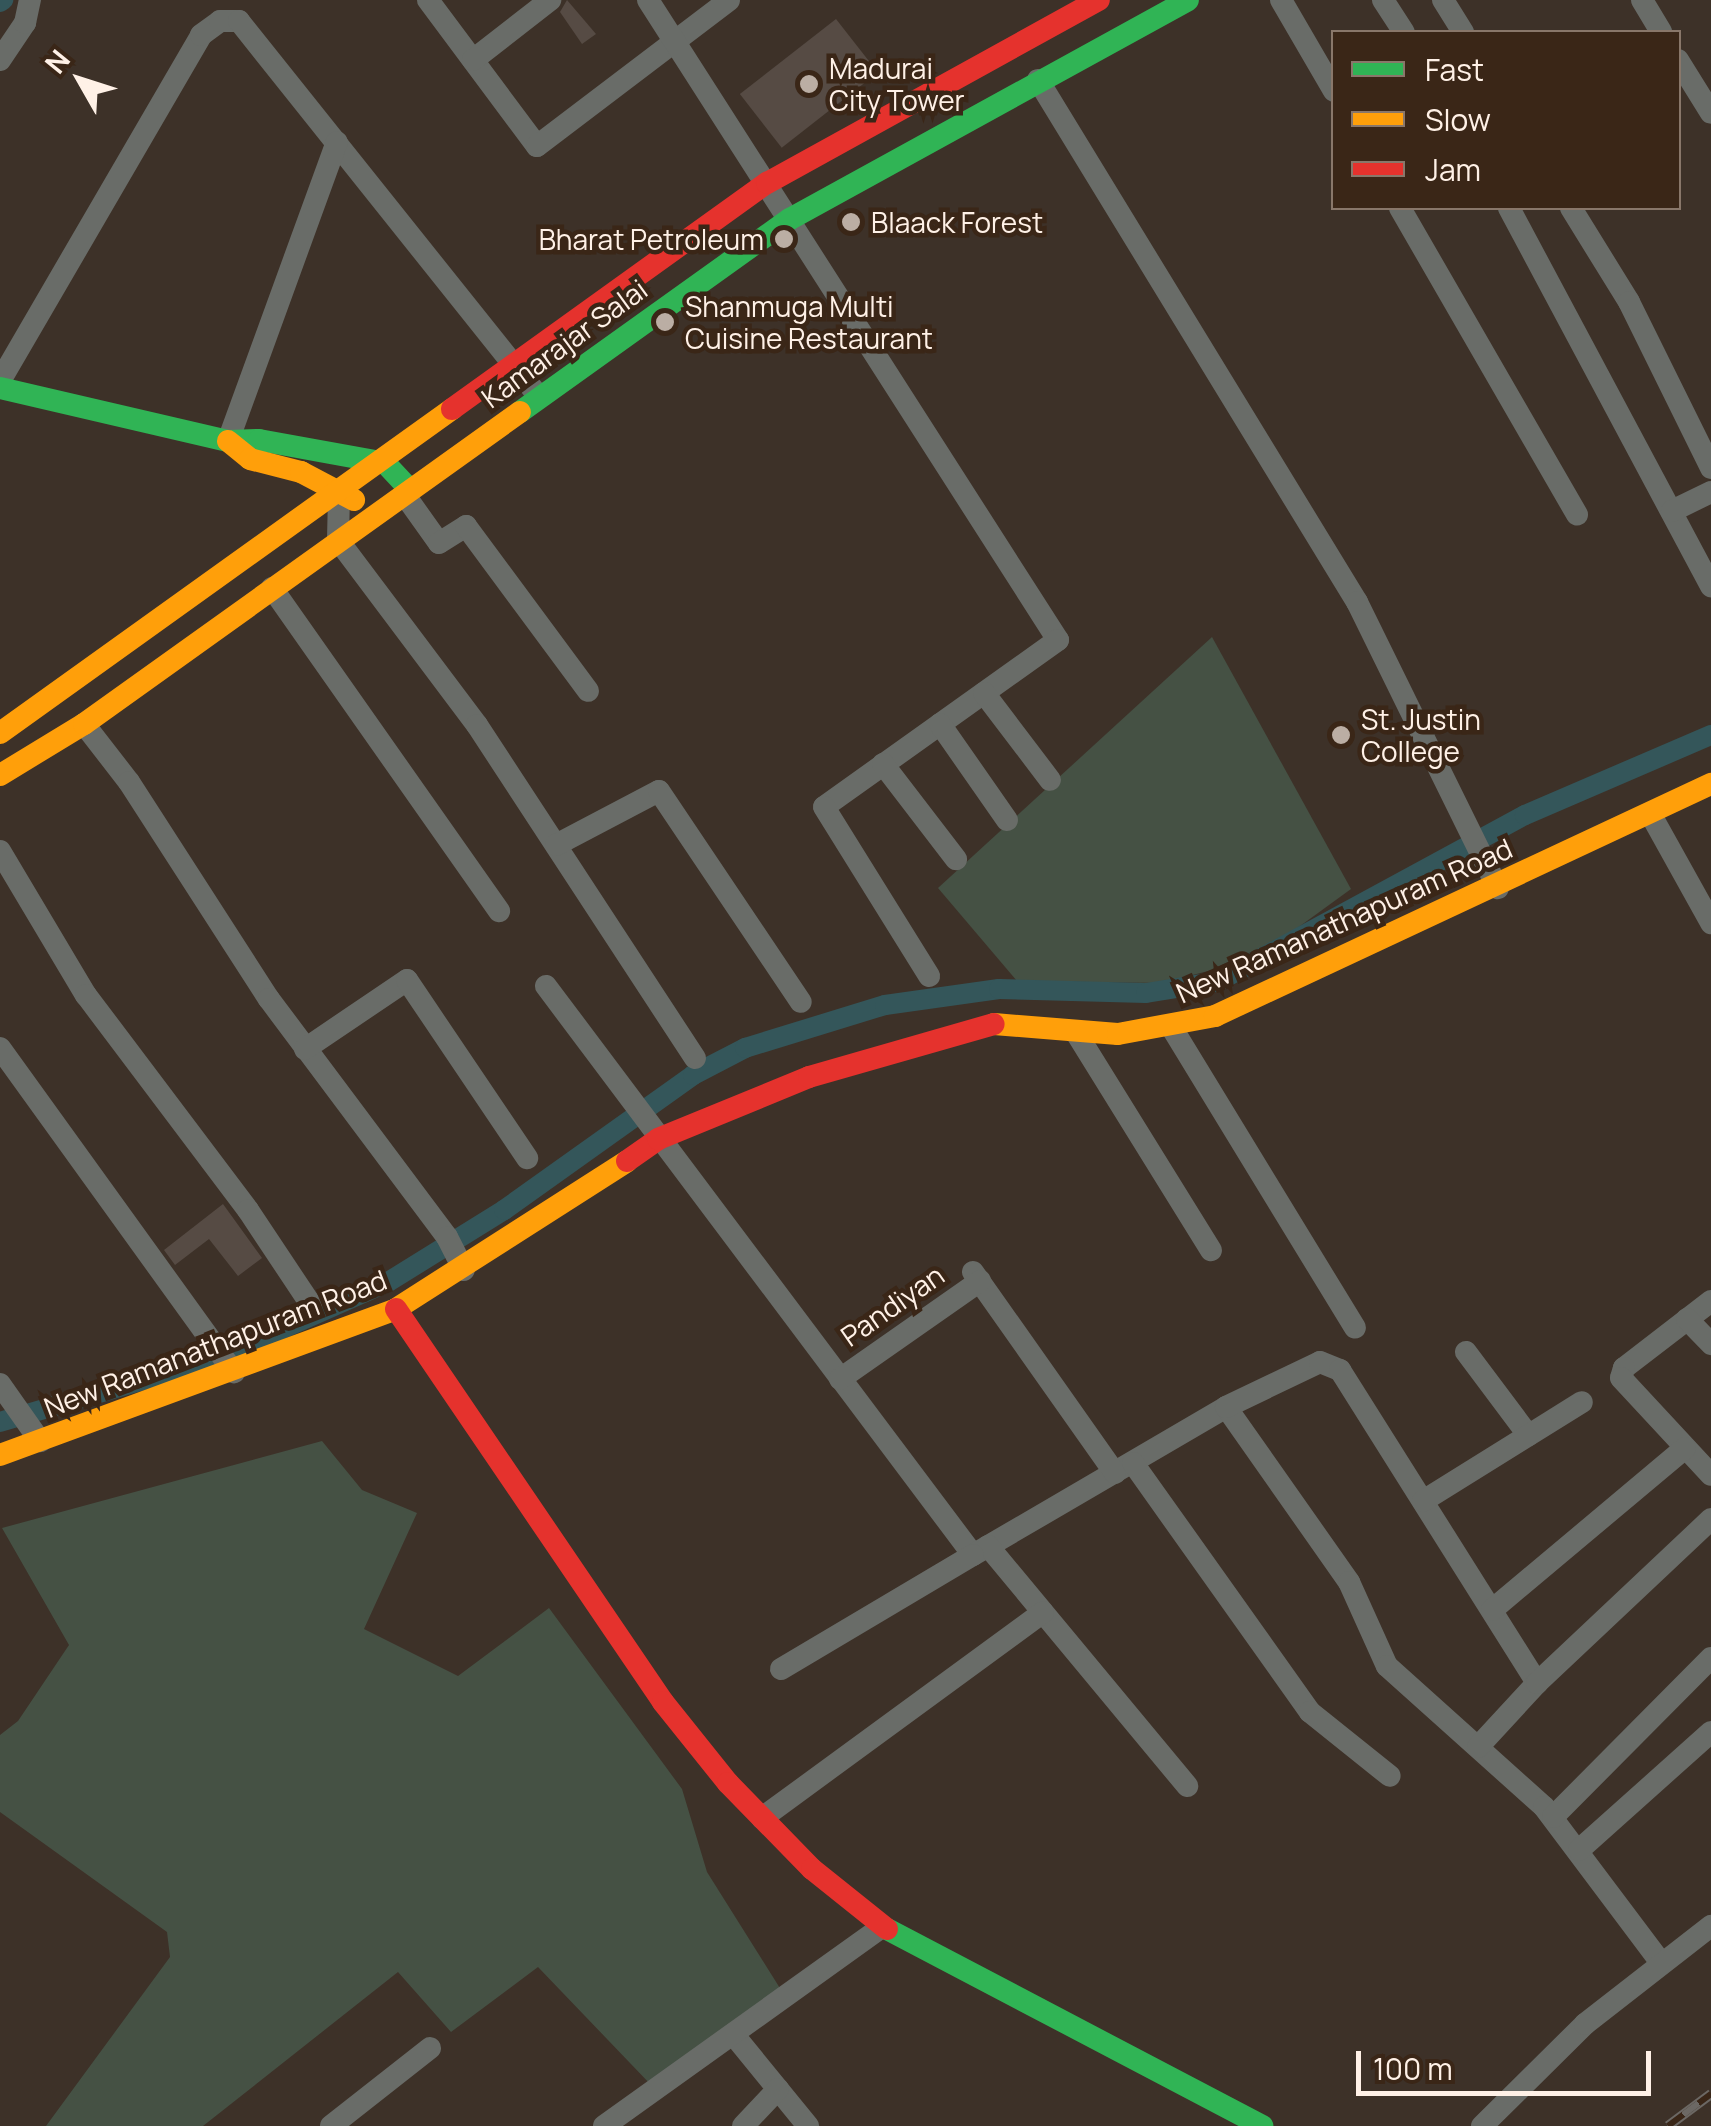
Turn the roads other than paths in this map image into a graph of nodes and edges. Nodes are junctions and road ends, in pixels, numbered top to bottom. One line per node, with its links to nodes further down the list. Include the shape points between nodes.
1 (428, 0): 17 (street)
2 (550, 0): 17 (street)
3 (648, 0): 15 (street)
4 (728, 0): 15 (street)
5 (1099, 0): 23 (main road, Kamarajar Salai)
6 (1188, 0): 19 (main road, Kamarajar Salai)
7 (1281, 0): 20 (street)
8 (1384, 0): 12 (street)
9 (1443, 0): 13 (street)
10 (1642, 0): 14 (street)
11 (30, 2): 16 (street)
12 (1403, 30)
13 (1462, 30)
14 (1661, 30)
15 (676, 38): 17 (street, via 537,146); 23 (street)
16 (0, 60)
17 (473, 60)
18 (1681, 65): 21 (street)
19 (1038, 80): 27 (main road, Kamarajar Salai); 57 (street, via 1357,602)
20 (1331, 87)
21 (1711, 113)
22 (337, 142): 28 (street); 29 (street, via 239,21 220,22 201,35); 31 (street)
23 (767, 183): 27 (street); 28 (main road, Kamarajar Salai)
24 (1401, 210): 39 (street)
25 (1510, 210): 38 (street)
26 (1572, 210): 33 (street, via 1629,302)
27 (790, 219): 30 (main road, Kamarajar Salai); 44 (street, via 1058,640)
28 (513, 364): 30 (street); 32 (main road, Kamarajar Salai)
29 (0, 384): 31 (main road)
30 (540, 397): 34 (main road, Kamarajar Salai)
31 (228, 441): 32 (main road, via 259,440); 36 (main road, via 250,459 302,472)
32 (385, 463): 34 (main road); 36 (main road, Kamarajar Salai)
33 (1711, 468)
34 (407, 492): 37 (main road, Kamarajar Salai); 43 (street, via 439,543 466,526)
35 (1711, 492): 38 (street)
36 (339, 495): 37 (main road); 40 (street); 47 (main road, Kamarajar Salai)
37 (381, 509): 40 (main road, Kamarajar Salai)
38 (1672, 511): 41 (street)
39 (1576, 515)
40 (338, 540): 42 (main road, Kamarajar Salai); 54 (street, via 477,725)
41 (1711, 586)
42 (272, 588): 45 (main road, Kamarajar Salai); 58 (street)
43 (588, 691)
44 (984, 693): 46 (street); 50 (street)
45 (84, 724): 49 (main road, Kamarajar Salai); 66 (street)
46 (940, 724): 48 (street); 53 (street)
47 (0, 732)
48 (883, 764): 56 (street); 60 (street, via 824,807)
49 (0, 775)
50 (1050, 780)
51 (1711, 784): 52 (main road, New Ramanathapuram Road)
52 (1650, 815): 57 (main road, New Ramanathapuram Road); 59 (street)
53 (1008, 820)
54 (556, 845): 62 (street, via 659,790); 67 (street)
55 (0, 851): 73 (street, via 86,995)
56 (956, 859)
57 (1498, 888): 63 (main road, New Ramanathapuram Road, via 1354,946 1215,1016)
58 (499, 911)
59 (1711, 924)
60 (929, 976)
61 (546, 986): 68 (street)
62 (801, 1002)
63 (1172, 1028): 64 (main road, New Ramanathapuram Road); 76 (street)
64 (1076, 1031): 68 (main road, New Ramanathapuram Road, via 988,1024); 70 (street)
65 (0, 1048): 79 (street)
66 (304, 1049): 69 (street, via 407,980); 71 (street)
67 (694, 1058)
68 (646, 1121): 71 (main road, New Ramanathapuram Road); 80 (street)
69 (527, 1158)
70 (1211, 1250)
71 (455, 1253): 74 (main road, New Ramanathapuram Road)
72 (1711, 1301): 75 (street)
73 (311, 1305)
74 (396, 1309): 79 (main road, New Ramanathapuram Road); 103 (main road, via 663,1702)
75 (1688, 1319): 77 (street); 86 (street, via 1620,1378)
76 (1355, 1328)
77 (1711, 1344)
78 (1466, 1352): 85 (street)
79 (224, 1358): 84 (main road, New Ramanathapuram Road)
80 (840, 1379): 88 (street, Pandiyan, via 976,1276); 92 (street)
81 (0, 1384): 84 (street)
82 (1582, 1402): 85 (street)
83 (1226, 1407): 88 (street); 90 (street, via 1328,1362 1340,1370); 99 (street, via 1342,1570 1388,1666)
84 (30, 1423): 87 (main road, New Ramanathapuram Road)
85 (1528, 1435): 90 (street)
86 (1685, 1448): 89 (street); 93 (street)
87 (0, 1455)
88 (1124, 1468): 92 (street); 100 (street, via 1310,1712)
89 (1711, 1476)
90 (1422, 1500): 93 (street)
91 (1711, 1519): 97 (street)
92 (981, 1550): 94 (street); 96 (street)
93 (1492, 1610): 97 (street)
94 (1042, 1612): 101 (street); 103 (street)
95 (1711, 1658): 102 (street)
96 (780, 1669)
97 (1538, 1683): 99 (street)
98 (1711, 1732): 104 (street)
99 (1478, 1747): 102 (street)
100 (1390, 1776)
101 (1188, 1786)
102 (1553, 1816): 104 (street)
103 (762, 1818): 106 (main road)
104 (1579, 1850): 107 (street)
105 (1711, 1926): 107 (street)
106 (882, 1927): 108 (street); 115 (main road)
107 (1661, 1963): 116 (street, via 1585,2024)
108 (733, 2034): 110 (street); 112 (street)
109 (430, 2048): 111 (street)
110 (778, 2090): 113 (street); 114 (street)
111 (331, 2126)
112 (604, 2126)
113 (743, 2126)
114 (808, 2126)
115 (1262, 2126)
116 (1482, 2126)

